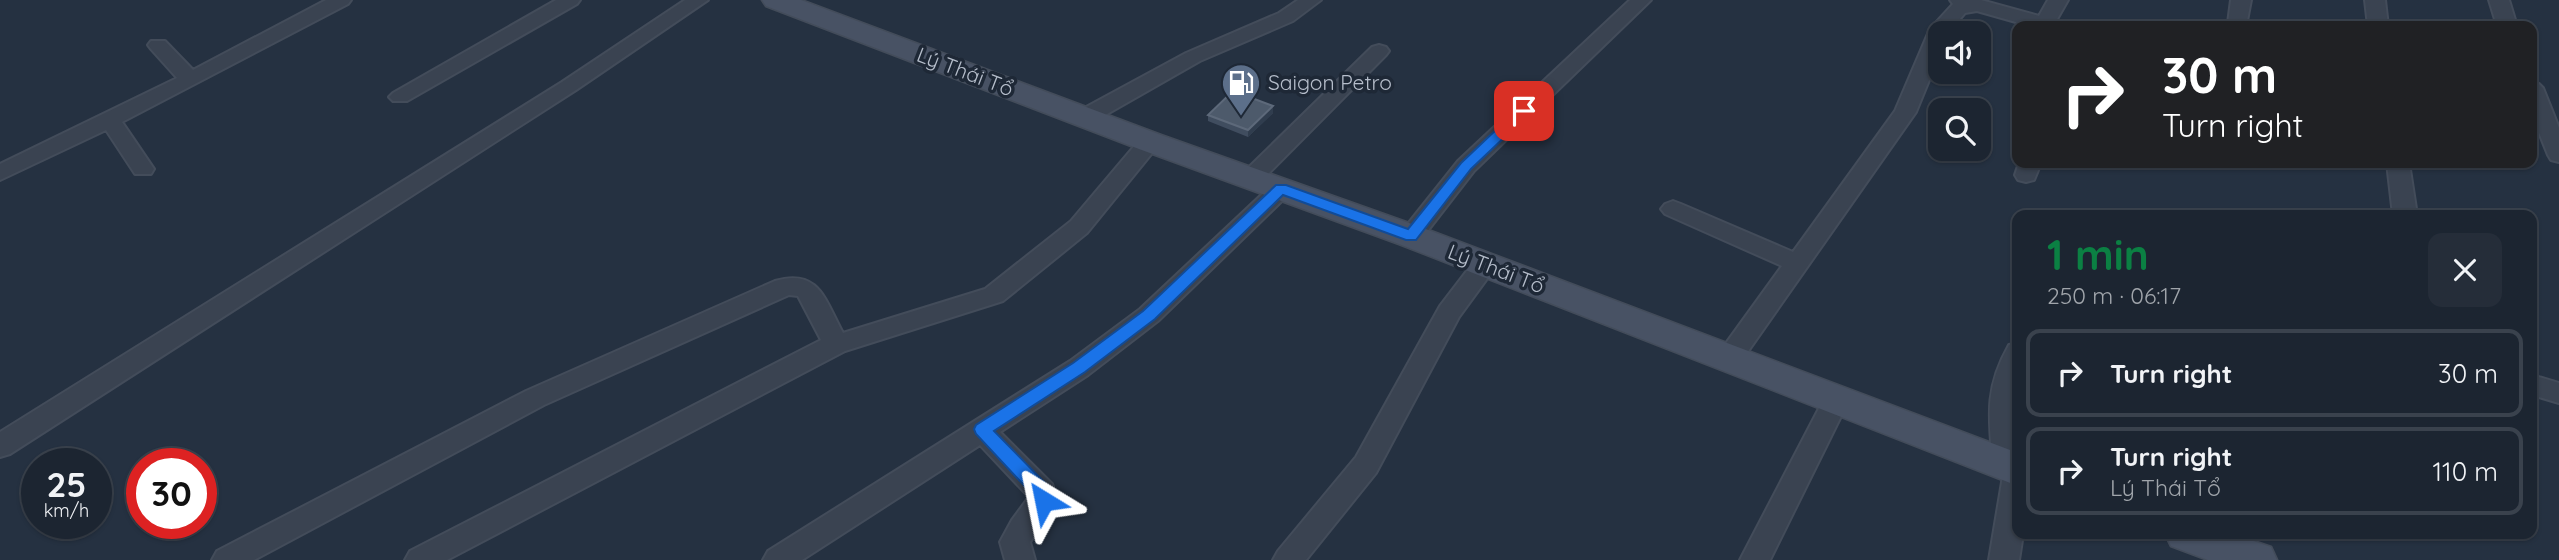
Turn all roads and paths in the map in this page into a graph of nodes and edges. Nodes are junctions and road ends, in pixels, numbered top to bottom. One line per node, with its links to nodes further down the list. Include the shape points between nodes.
1 (341, 0): 19 (street)
2 (570, 0): 20 (street)
3 (698, 0): 42 (street)
4 (776, 0): 22 (main road, Lý Thái Tổ)
5 (1311, 0): 22 (street, via 1286,17 1193,57)
6 (1641, 0): 32 (street, via 1466,166)
7 (2058, 0): 13 (street)
8 (2241, 0): 14 (street)
9 (2375, 0): 15 (street)
10 (2499, 0): 16 (street)
11 (1966, 3): 12 (street); 33 (street, via 1940,29 1905,112)
12 (2033, 21)
13 (2050, 21)
14 (2238, 21)
15 (2377, 21)
16 (2505, 21)
17 (158, 45): 19 (street)
18 (1380, 51): 29 (street)
19 (190, 80): 23 (street)
20 (400, 97)
21 (2537, 100): 25 (street)
22 (1085, 117): 24 (main road, Lý Thái Tổ)
23 (110, 120): 27 (street); 28 (street)
24 (1150, 142): 29 (main road, Lý Thái Tổ); 35 (street, via 1079,227 994,295)
25 (2559, 155)
26 (2399, 168): 31 (street)
27 (143, 169)
28 (0, 173)
29 (1266, 183): 32 (main road, Lý Thái Tổ); 41 (street, via 1149,315 1079,368)
30 (1673, 209): 33 (street)
31 (2404, 210)
32 (1411, 236): 34 (main road, Lý Thái Tổ)
33 (1797, 263): 36 (street)
34 (1485, 265): 36 (main road, Lý Thái Tổ); 51 (street, via 1449,313 1366,464)
35 (836, 344): 47 (street, via 807,290 797,285 784,287 535,398); 48 (street)
36 (1728, 360): 40 (main road, Lý Thái Tổ)
37 (2012, 364): 43 (street, via 2002,412)
38 (2537, 386): 39 (street)
39 (2559, 393)
40 (1836, 400): 44 (main road, Lý Thái Tổ); 52 (street)
41 (982, 429): 49 (street); 50 (street, via 1042,492 1044,501 1015,542)
42 (0, 446)
43 (2012, 463)
44 (2012, 468)
45 (2012, 478): 53 (street)
46 (2199, 539): 54 (main road)
47 (227, 560)
48 (420, 560)
49 (778, 560)
50 (1020, 560)
51 (1288, 560)
52 (1755, 560)
53 (2004, 560)
54 (2256, 560)

